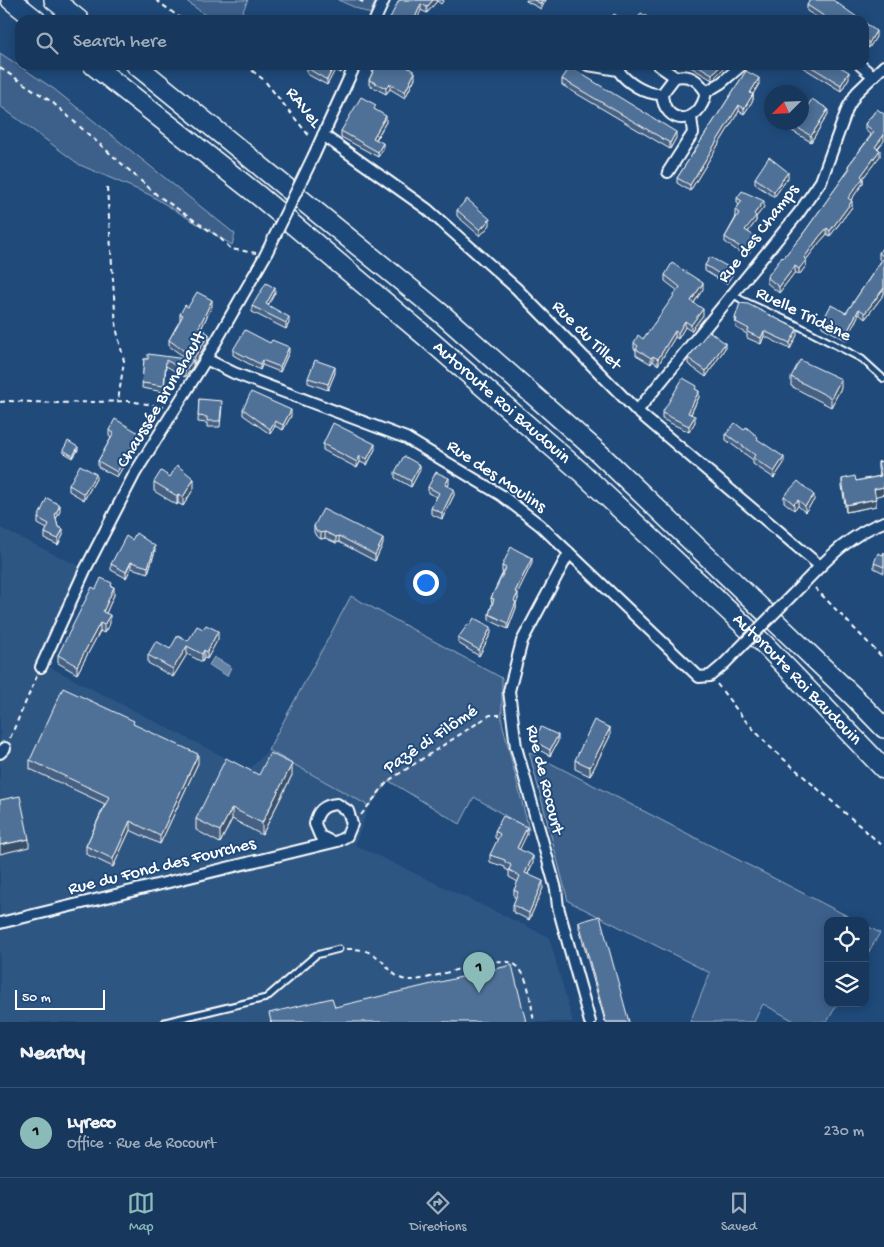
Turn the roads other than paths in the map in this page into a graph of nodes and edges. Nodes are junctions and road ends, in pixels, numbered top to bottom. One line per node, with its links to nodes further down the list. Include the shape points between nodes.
1 (11, 0): 4 (highway)
2 (54, 0): 5 (highway)
3 (384, 0): 6 (street)
4 (30, 15)
5 (74, 15)
6 (377, 15)
7 (884, 66): 15 (street, Rue des Champs)
8 (99, 70): 31 (highway, Autoroute Roi Baudouin, via 259,196 581,472 765,645)
9 (142, 70): 30 (highway, Autoroute Roi Baudouin, via 465,334 599,453)
10 (353, 70): 20 (street, Chaussée Brunehault)
11 (620, 70): 18 (street, via 624,79 653,94)
12 (665, 70): 16 (street)
13 (736, 70): 17 (street)
14 (866, 70): 15 (street)
15 (873, 76): 22 (street, Rue des Champs, via 848,107 821,181)
16 (675, 77): 17 (street, via 690,76); 18 (street)
17 (706, 92): 19 (street, via 700,110)
18 (662, 94): 19 (street, via 663,103 671,114)
19 (691, 117): 21 (street, via 692,133)
20 (323, 135): 23 (street, Chaussée Brunehault, bridge, via 265,257); 25 (street, Rue du Tillet, via 427,209 516,288)
21 (668, 172)
22 (732, 294): 24 (lane, Ruelle Tridène, via 862,360); 25 (street, Rue des Champs)
23 (206, 358): 27 (street, Rue des Moulins, via 234,373 406,438 501,495); 29 (street, Chaussée Brunehault, via 135,474 85,570)
24 (884, 379)
25 (637, 411): 28 (street, Rue du Tillet)
26 (884, 522): 28 (street, via 865,529)
27 (569, 553): 28 (street, Rue des Moulins, bridge, via 699,677 710,676 723,666); 36 (street, Rue de Rocourt, via 522,641 510,691 516,747)
28 (820, 566)
29 (41, 667)
30 (884, 728)
31 (884, 769)
32 (332, 842): 32 (street, Rue du Fond des Fourches, via 344,838 350,831 352,818 343,807 330,805 319,811 315,824 316,831); 33 (street, Rue du Fond des Fourches)
33 (0, 923)
34 (339, 950): 35 (lane, via 316,955 266,998)
35 (165, 1022)
36 (590, 1022)

